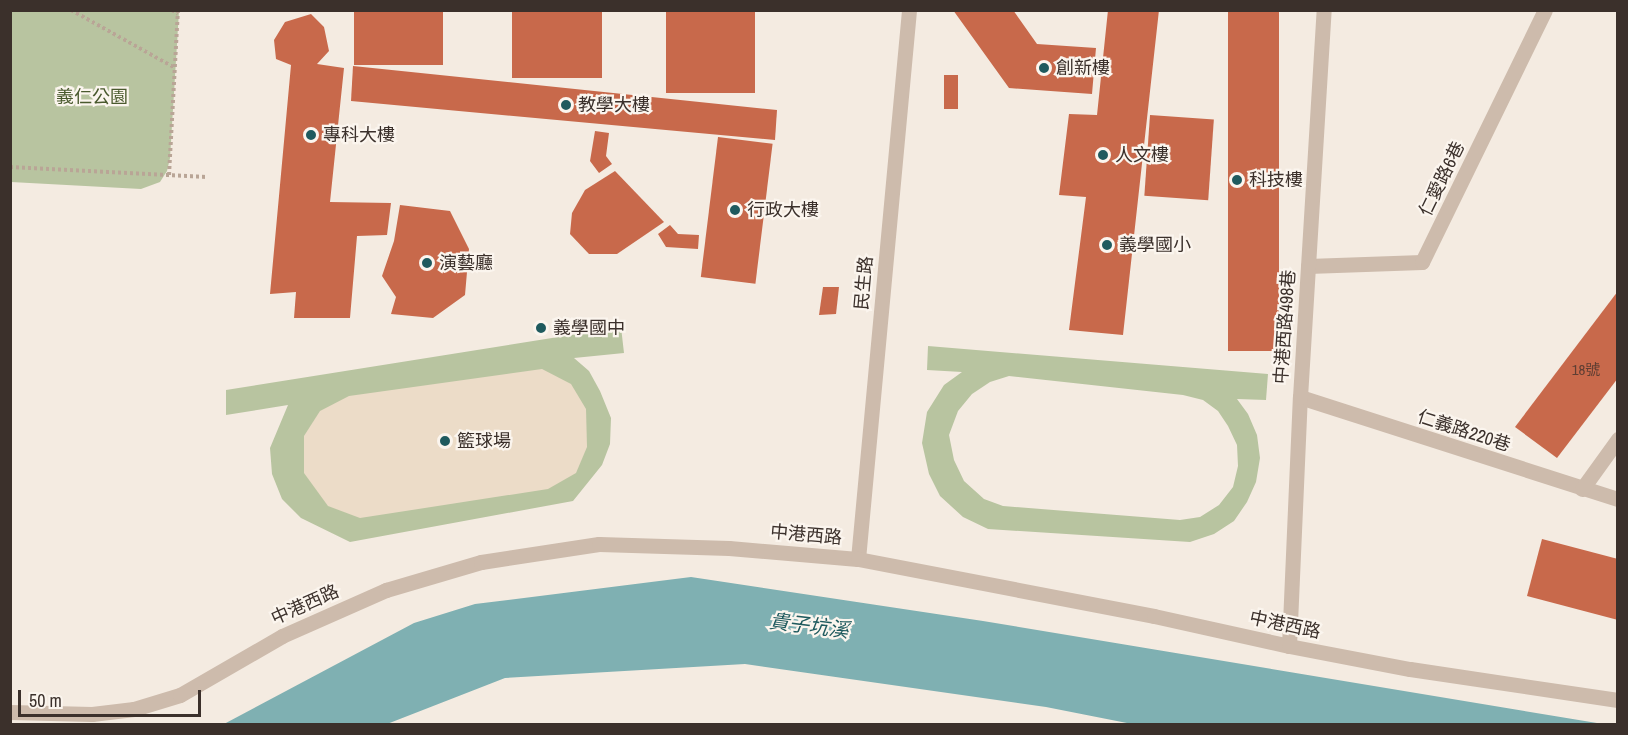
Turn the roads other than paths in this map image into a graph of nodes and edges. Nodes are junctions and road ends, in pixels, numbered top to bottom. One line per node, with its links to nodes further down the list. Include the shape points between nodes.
1 (909, 10): 9 (street, 民生路)
2 (1324, 10): 4 (street, 中港西路498巷)
3 (1545, 10): 4 (street, 仁愛路6巷, via 1422,262)
4 (1308, 266): 5 (street, 中港西路498巷)
5 (1300, 397): 7 (street, 仁義路220巷); 10 (street, 中港西路498巷)
6 (1617, 439): 7 (street)
7 (1582, 489): 8 (street, 仁義路220巷)
8 (1617, 500)
9 (858, 559): 10 (street, 中港西路); 12 (street, 中港西路, via 729,548 599,544 481,562 386,590 282,636 180,695 134,709 92,714)
10 (1289, 646): 11 (street, 中港西路, via 1410,669)
11 (1617, 700)
12 (10, 712)

